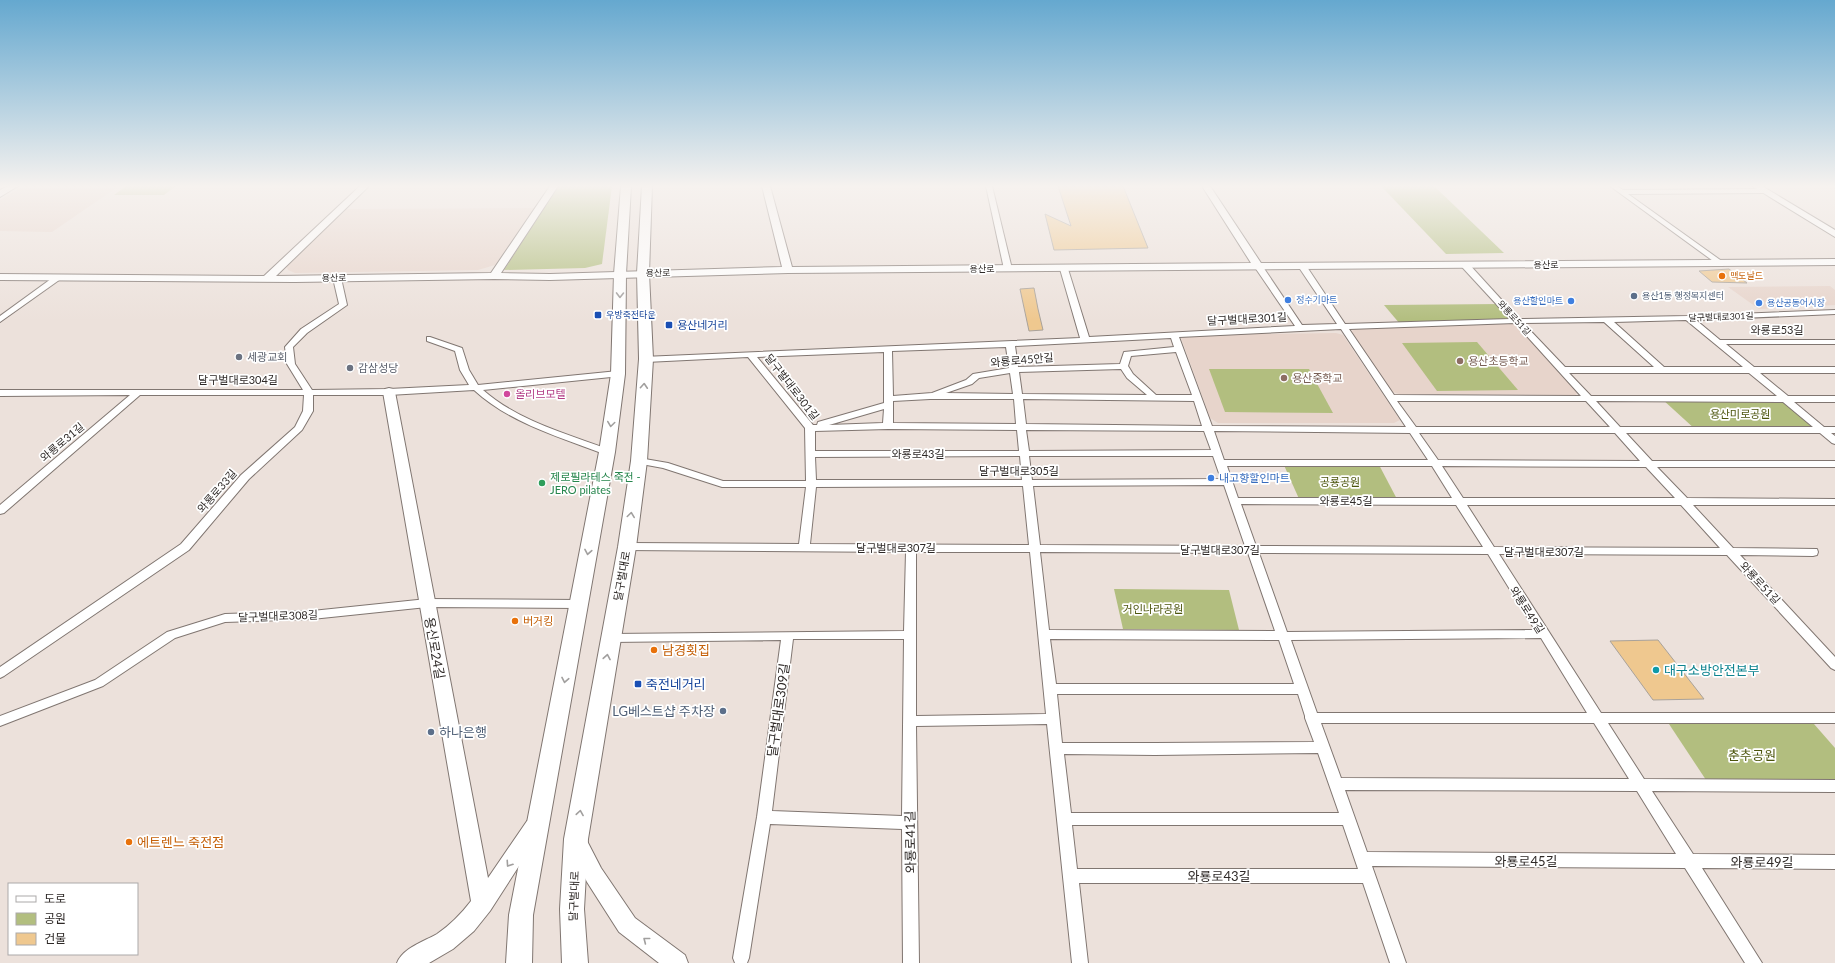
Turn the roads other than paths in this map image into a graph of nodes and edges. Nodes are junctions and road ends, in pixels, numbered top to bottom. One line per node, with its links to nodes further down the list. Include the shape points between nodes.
1 (317, 231): 23 (main road)
2 (524, 231): 19 (main road)
3 (623, 231): 17 (main road)
4 (645, 231): 18 (main road, 달구벌대로)
5 (778, 231): 16 (main road)
6 (999, 231): 14 (street)
7 (1235, 231): 12 (main road)
8 (1675, 231): 10 (street)
9 (1835, 262): 10 (main road, 용산로)
10 (1720, 264): 11 (main road, 용산로)
11 (1465, 265): 13 (main road, 용산로); 28 (street, 와룡로51길)
12 (1258, 266): 13 (main road, 용산로); 15 (main road, 용산로); 30 (street)
13 (1302, 266): 29 (street, 와룡로49길)
14 (1008, 269): 15 (main road, 용산로); 16 (main road, 용산로)
15 (1064, 269): 33 (street)
16 (788, 270): 18 (main road, 용산로)
17 (620, 274): 18 (main road, 용산로); 19 (main road, 용산로); 47 (main road, one-way to 47)
18 (643, 274): 40 (main road, 달구벌대로)
19 (494, 276): 22 (main road, 용산로)
20 (0, 277): 21 (main road, 용산로)
21 (58, 278): 23 (main road, 용산로); 26 (street)
22 (337, 278): 23 (main road, 용산로); 51 (street, via 343,305 304,331 289,347 291,364)
23 (266, 279)
24 (1835, 312): 25 (street, 달구벌대로301길)
25 (1688, 318): 27 (street, 달구벌대로301길); 34 (street)
26 (0, 320)
27 (1607, 320): 28 (street, 달구벌대로301길); 44 (street)
28 (1517, 321): 29 (street, 달구벌대로301길); 43 (street, 와룡로51길)
29 (1343, 327): 30 (street, 달구벌대로301길); 57 (street, 와룡로49길)
30 (1300, 328): 31 (street, 달구벌대로301길)
31 (1174, 334): 33 (street, 달구벌대로301길); 38 (street)
32 (430, 339): 48 (street, via 459,350 462,366)
33 (1085, 339): 36 (street, 달구벌대로301길)
34 (1718, 342): 35 (street, 와룡로53길); 45 (street)
35 (1835, 342)
36 (1010, 344): 37 (street, 달구벌대로301길); 42 (street)
37 (888, 349): 39 (street, 달구벌대로301길); 61 (street)
38 (1179, 349): 41 (street, via 1127,354); 56 (street)
39 (751, 355): 40 (street, 달구벌대로301길); 64 (street, 달구벌대로301길)
40 (646, 359): 75 (main road, 달구벌대로, one-way to 40)
41 (1124, 366): 42 (street, 와룡로45안길); 55 (street, via 1130,376)
42 (1014, 370): 53 (street, 와룡로45안길, via 976,376 969,382); 54 (street)
43 (1562, 370): 44 (street); 60 (street, 와룡로51길)
44 (1662, 370): 45 (street)
45 (1753, 370): 46 (street); 58 (street)
46 (1835, 370)
47 (618, 374): 48 (street); 71 (main road, one-way to 71)
48 (476, 388): 52 (street, 달구벌대로304길); 71 (street, via 507,412)
49 (0, 392): 50 (street, 달구벌대로304길)
50 (139, 392): 51 (street, 달구벌대로304길); 86 (street, 와룡로31길)
51 (309, 392): 52 (street, 달구벌대로304길); 104 (street, 와룡로33길, via 308,410 299,428 245,477 185,547)
52 (389, 392): 95 (main road, 용산로24길)
53 (927, 396): 54 (street); 61 (street)
54 (1018, 397): 55 (street); 63 (street)
55 (1153, 398): 56 (street)
56 (1197, 398): 65 (street)
57 (1391, 398): 60 (street); 66 (street, 와룡로49길)
58 (1784, 398): 59 (street); 60 (street); 68 (street)
59 (1835, 398)
60 (1589, 399): 67 (street, 와룡로51길)
61 (890, 401): 62 (street); 64 (street)
62 (888, 426): 63 (street); 64 (street)
63 (1020, 427): 65 (street); 72 (street)
64 (810, 428): 73 (street, 달구벌대로301길)
65 (1208, 429): 66 (street); 74 (street)
66 (1412, 430): 67 (street); 76 (street, 와룡로49길)
67 (1618, 430): 68 (street); 77 (street, 와룡로51길)
68 (1821, 430): 69 (street); 70 (street)
69 (1835, 430)
70 (1835, 441)
71 (607, 452): 96 (main road, one-way to 96)
72 (1024, 453): 73 (street, 와룡로43길); 74 (street, 와룡로43길); 81 (street)
73 (812, 454): 80 (street, 달구벌대로301길)
74 (1218, 458): 76 (street); 79 (street)
75 (639, 461): 80 (street, 달구벌대로305길, via 665,465 722,484); 87 (main road, 달구벌대로, one-way to 75)
76 (1435, 463): 77 (street); 83 (street, 와룡로49길)
77 (1649, 464): 78 (street); 84 (street, 와룡로51길)
78 (1835, 464)
79 (1227, 482): 81 (street, 달구벌대로305길); 82 (street)
80 (811, 484): 81 (street, 달구벌대로305길); 88 (street)
81 (1027, 484): 90 (street)
82 (1234, 501): 83 (street, 와룡로45길); 91 (street)
83 (1458, 501): 84 (street); 92 (street, 와룡로49길)
84 (1683, 502): 85 (street); 94 (street, 와룡로51길)
85 (1835, 502)
86 (0, 510)
87 (626, 547): 88 (street, 달구벌대로307길); 102 (main road, 달구벌대로)
88 (804, 548): 89 (street, 달구벌대로307길)
89 (911, 549): 90 (street, 달구벌대로307길); 100 (street, 와룡로41길)
90 (1034, 549): 91 (street, 달구벌대로307길); 97 (street)
91 (1251, 550): 92 (street, 달구벌대로307길); 101 (street)
92 (1490, 552): 94 (street, 달구벌대로307길); 98 (street, 와룡로49길)
93 (1813, 552): 94 (street, 달구벌대로307길)
94 (1732, 553): 103 (street, 와룡로51길)
95 (427, 603): 96 (street, 달구벌대로308길); 111 (street, 달구벌대로308길, via 312,615 225,618 171,635 99,683); 129 (main road, 용산로24길)
96 (579, 604): 121 (main road, one-way to 121)
97 (1043, 634): 101 (street); 105 (street)
98 (1543, 634): 101 (street); 108 (street, 와룡로49길)
99 (788, 635): 100 (street); 102 (street); 118 (street, 달구벌대로309길)
100 (911, 635): 112 (street, 와룡로41길)
101 (1282, 636): 106 (street)
102 (611, 638): 123 (main road, 달구벌대로, one-way to 102)
103 (1835, 665)
104 (0, 673)
105 (1050, 689): 106 (street); 110 (street)
106 (1301, 689): 107 (street)
107 (1311, 718): 108 (street); 113 (street)
108 (1597, 718): 109 (street); 116 (street, 와룡로49길)
109 (1835, 718)
110 (1053, 720): 112 (street); 114 (street)
111 (0, 721)
112 (910, 721): 122 (street, 와룡로41길)
113 (1323, 747): 114 (street); 115 (street)
114 (1058, 748): 119 (street)
115 (1336, 784): 116 (street); 120 (street)
116 (1641, 786): 117 (street); 125 (street, 와룡로49길)
117 (1835, 786)
118 (764, 817): 122 (street); 130 (street, 달구벌대로309길)
119 (1065, 819): 120 (street); 127 (street)
120 (1348, 819): 124 (street)
121 (539, 820): 129 (main road, one-way to 129); 132 (main road, via 521,915)
122 (909, 823): 135 (street, 와룡로41길)
123 (576, 839): 133 (main road, 달구벌대로, via 572,909); 134 (main road, one-way to 123, via 627,925 594,875)
124 (1362, 859): 125 (street, 와룡로45길); 128 (street)
125 (1690, 862): 126 (street, 와룡로49길); 138 (street, 와룡로49길)
126 (1835, 862)
127 (1071, 876): 128 (street, 와룡로43길); 136 (street)
128 (1368, 876): 137 (street)
129 (482, 904): 131 (main road, via 466,924 445,941)
130 (741, 958)
131 (408, 963)
132 (520, 963)
133 (574, 963)
134 (677, 963)
135 (911, 963)
136 (1080, 963)
137 (1398, 963)
138 (1754, 963)

